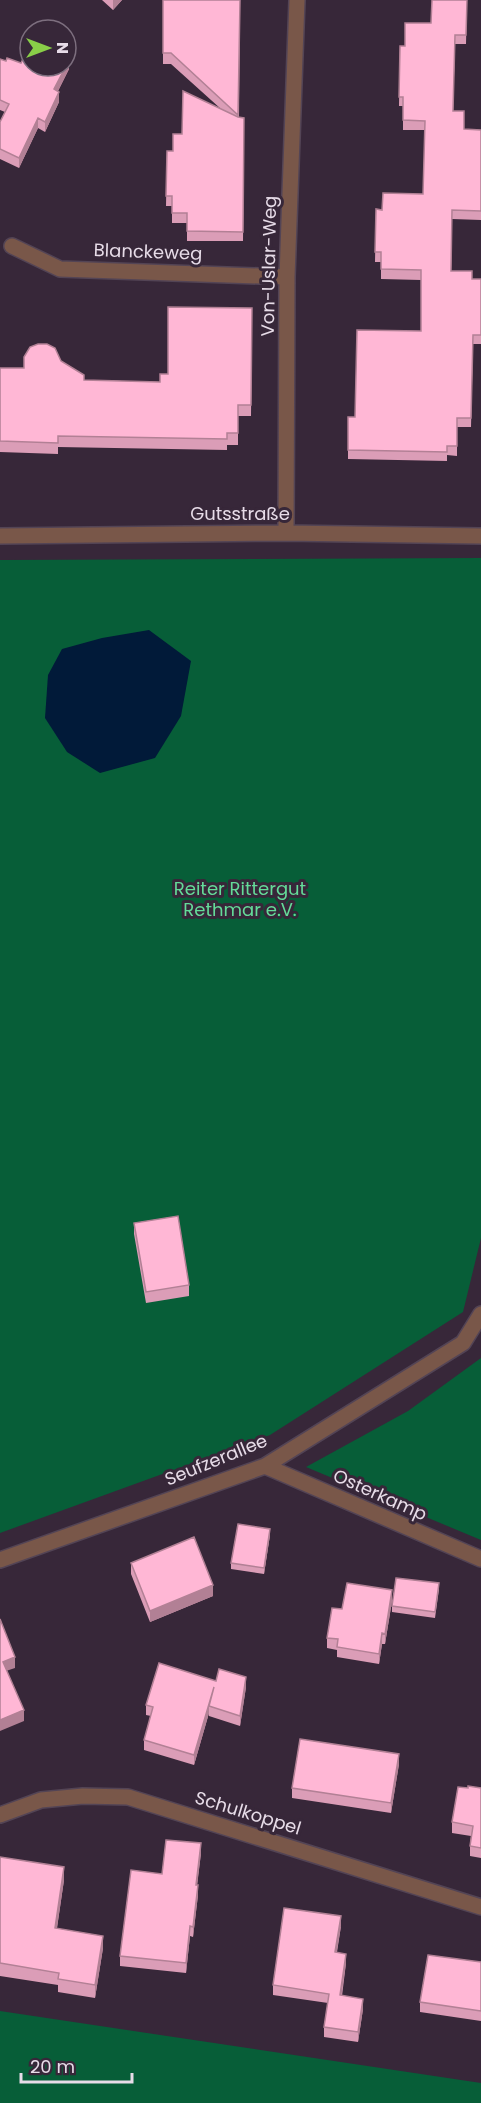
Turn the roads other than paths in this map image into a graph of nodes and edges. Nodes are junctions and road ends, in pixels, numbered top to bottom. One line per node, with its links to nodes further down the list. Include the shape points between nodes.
1 (297, 0): 3 (street, Von-Uslar-Weg)
2 (12, 246): 3 (street, Blanckeweg, via 60,269)
3 (286, 277): 4 (street, Von-Uslar-Weg)
4 (286, 533): 5 (street, Gutsstraße); 6 (street, Gutsstraße)
5 (0, 536)
6 (481, 536)
7 (481, 1314): 8 (street, Seufzerallee, via 463,1343)
8 (265, 1466): 9 (street, Osterkamp); 10 (street, Seufzerallee)
9 (481, 1559)
10 (0, 1560)
11 (0, 1815): 12 (street, Schulkoppel, via 42,1800 128,1797)
12 (481, 1907)

